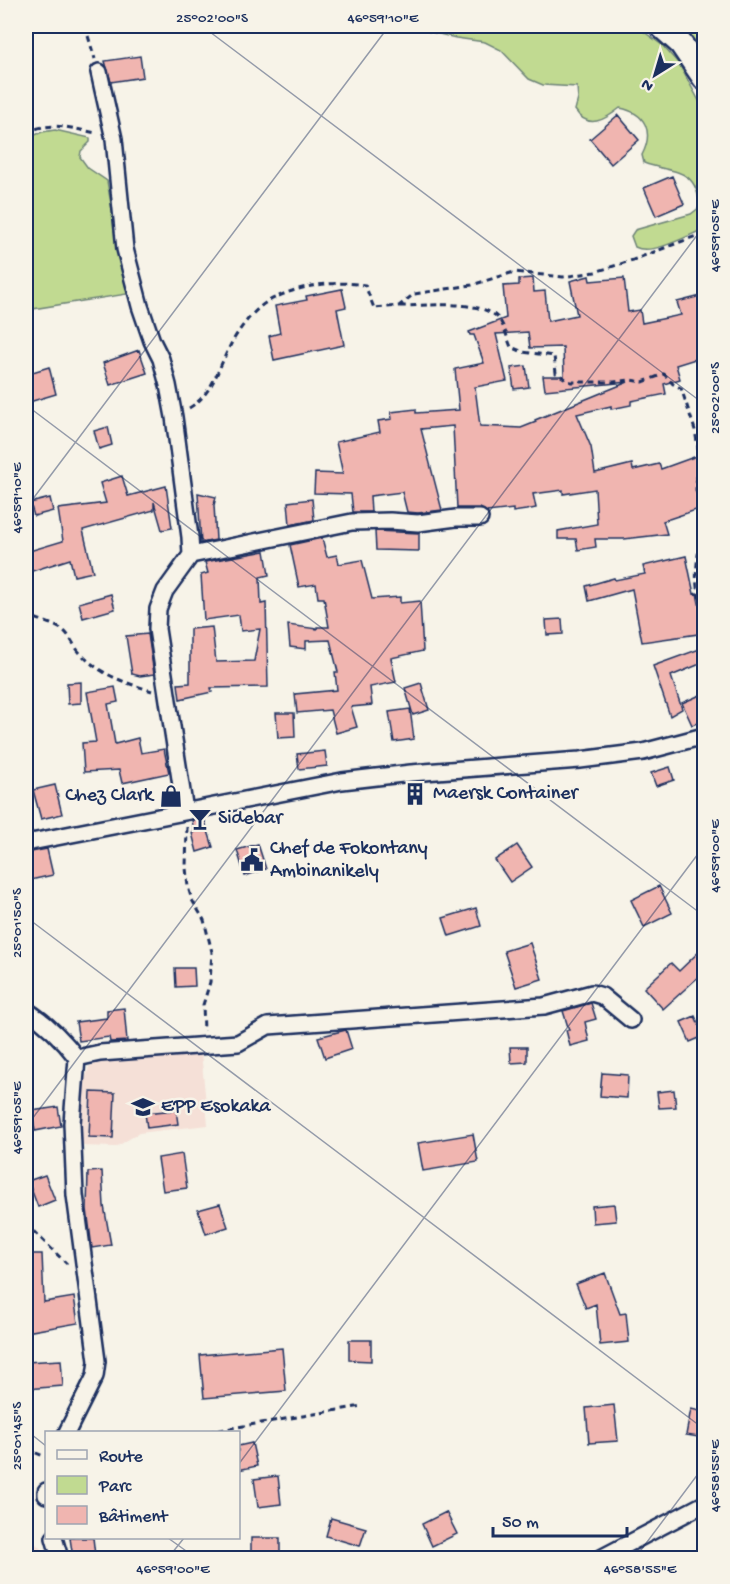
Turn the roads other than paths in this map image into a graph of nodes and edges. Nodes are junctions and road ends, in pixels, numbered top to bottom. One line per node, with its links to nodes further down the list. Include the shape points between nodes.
1 (661, 26): 3 (main road, via 681,44)
2 (99, 72): 5 (street, via 114,139 125,249 140,306 161,359 174,417)
3 (705, 78)
4 (480, 518): 5 (street, via 418,523 352,522)
5 (191, 555): 7 (street, via 165,591 158,609 157,629)
6 (705, 736): 7 (street, via 643,752 342,781)
7 (185, 811): 8 (street)
8 (26, 843)
9 (26, 1010): 11 (street, via 45,1023)
10 (631, 1020): 11 (street, via 602,996 591,993 544,1006 268,1026 238,1043)
11 (77, 1058): 12 (street, via 72,1123 75,1195 95,1342 95,1376)
12 (68, 1431)
13 (705, 1504): 16 (street)
14 (54, 1539): 15 (street)
15 (60, 1558)
16 (601, 1558)

